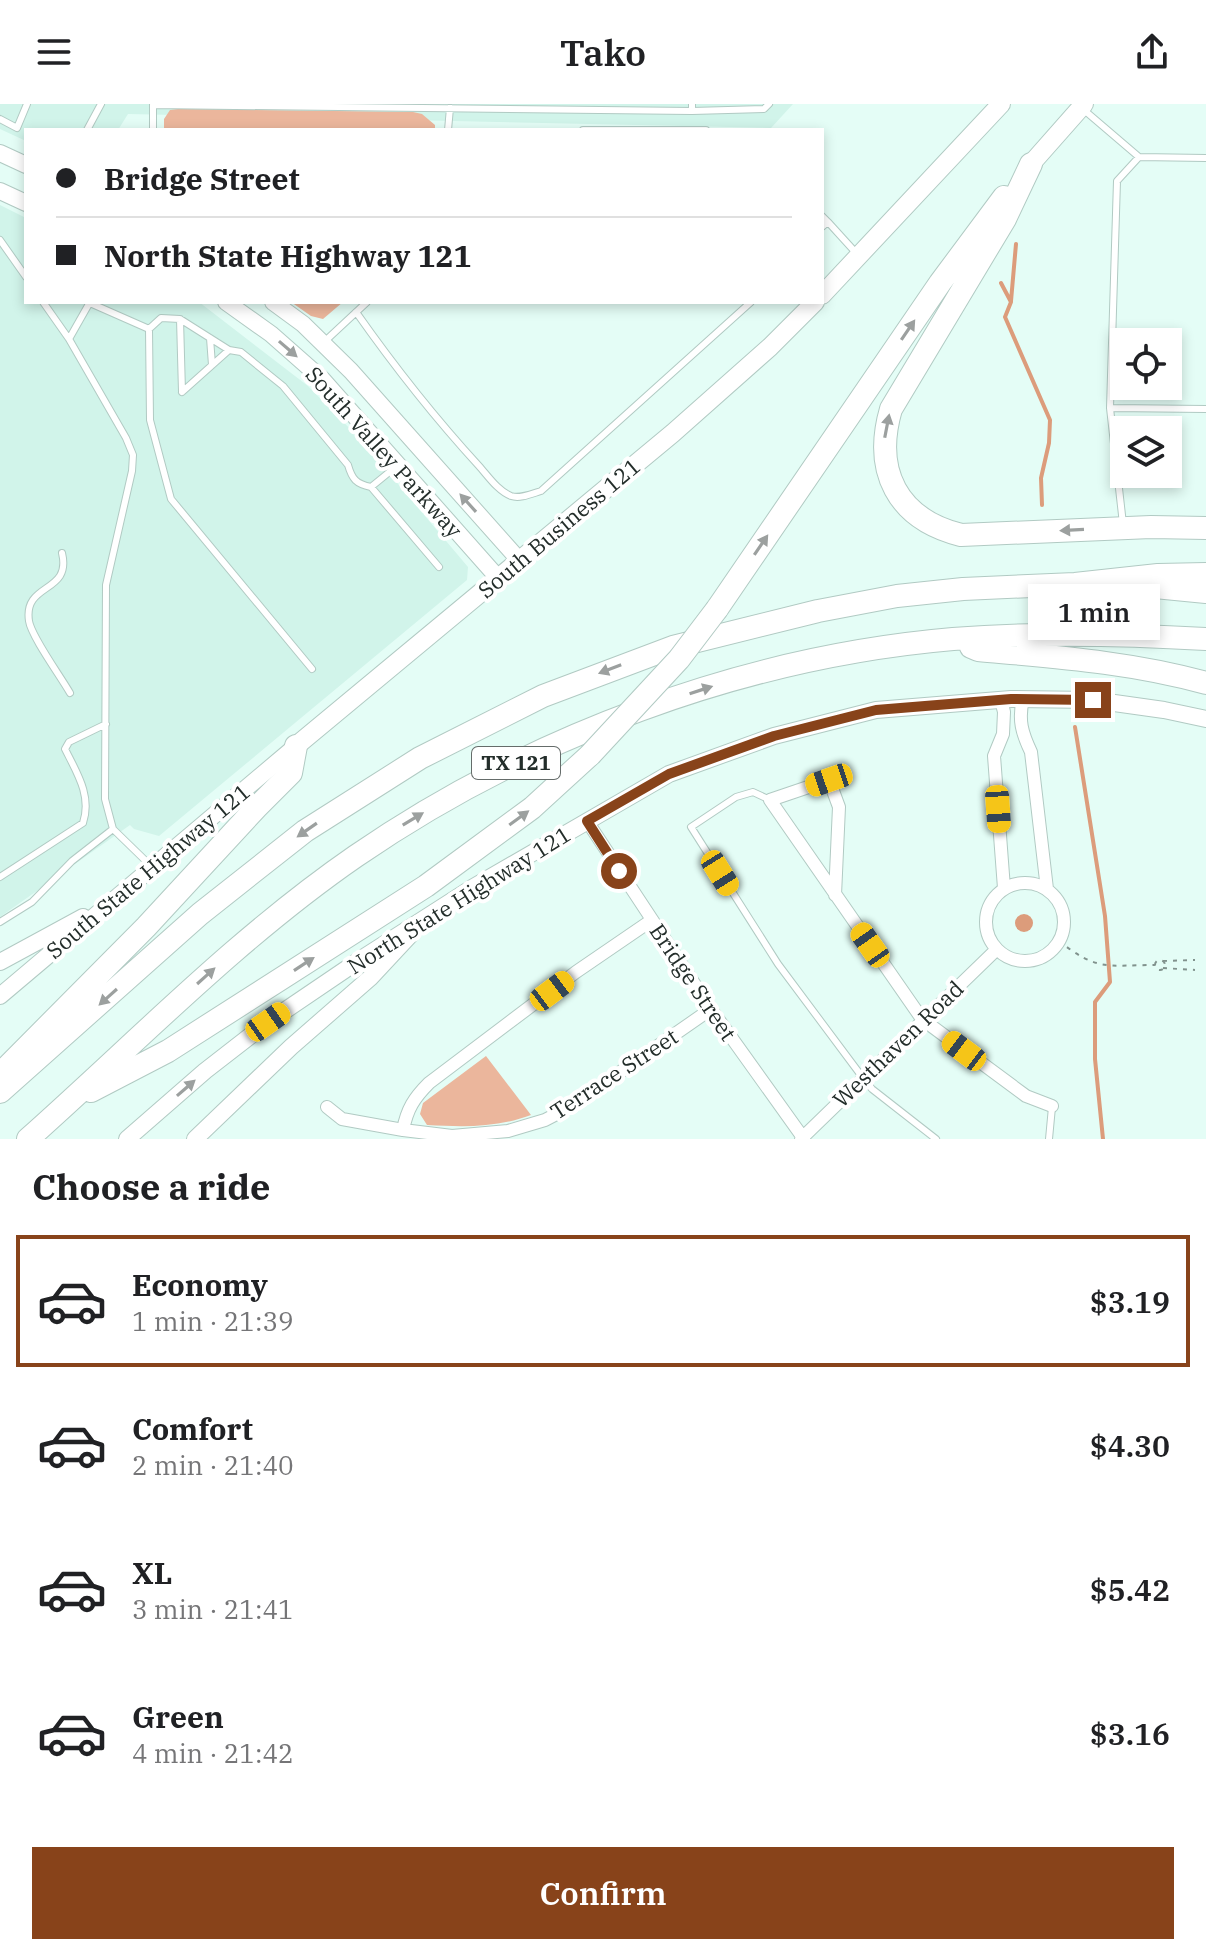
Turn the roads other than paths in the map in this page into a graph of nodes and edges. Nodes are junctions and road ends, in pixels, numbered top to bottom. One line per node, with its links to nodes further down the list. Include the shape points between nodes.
1 (27, 104): 11 (lane)
2 (101, 104): 12 (lane)
3 (153, 104): 9 (lane); 13 (lane)
4 (769, 104): 8 (lane, via 764,109)
5 (1001, 104): 25 (main road)
6 (1082, 106): 17 (lane); 20 (main road)
7 (642, 107): 8 (lane); 9 (lane)
8 (692, 107)
9 (450, 108): 14 (lane)
10 (0, 119): 11 (lane)
11 (17, 128): 15 (lane)
12 (88, 128)
13 (153, 128)
14 (448, 128)
15 (24, 131)
16 (0, 153): 19 (main road)
17 (1139, 157): 18 (lane); 44 (lane, via 1117,181)
18 (1206, 158)
19 (24, 164)
20 (1031, 164): 48 (highway, one-way to 20, via 961,535 917,516 890,480 884,431 891,409 1005,219); 87 (highway, one-way to 20, bridge, via 168,1051 426,886 532,808 590,755 679,659 717,609 940,283)
21 (0, 191): 22 (main road)
22 (24, 202)
23 (825, 225): 25 (lane)
24 (0, 240): 26 (lane)
25 (859, 256): 27 (main road)
26 (24, 274)
27 (824, 293)
28 (44, 304): 40 (lane)
29 (89, 304): 40 (lane)
30 (94, 304): 38 (lane)
31 (229, 304): 46 (main road, South Valley Parkway, one-way to 46, via 322,379)
32 (276, 304): 41 (main road, South Valley Parkway)
33 (365, 304): 36 (lane)
34 (749, 304): 36 (lane, via 541,491 524,496 501,489 466,452)
35 (813, 304): 51 (main road, South Business 121, via 723,390)
36 (356, 312): 41 (lane)
37 (180, 319): 38 (lane, via 161,318); 39 (lane); 43 (lane, via 182,392)
38 (149, 329): 59 (lane, via 150,420 171,499)
39 (210, 338): 42 (lane); 43 (lane)
40 (69, 339): 65 (lane, via 133,455 106,585)
41 (323, 343): 51 (main road, South Valley Parkway, one-way to 41)
42 (229, 350): 43 (lane); 47 (lane, via 241,352 283,386 348,465 351,477)
43 (212, 365)
44 (1110, 408): 45 (lane); 48 (lane)
45 (1206, 409)
46 (398, 465): 47 (lane); 54 (main road, South Valley Parkway)
47 (371, 487): 52 (lane)
48 (1123, 528): 49 (highway)
49 (1206, 528)
50 (62, 553): 61 (lane, via 65,570 32,602 29,623)
51 (520, 561): 54 (main road, South Business 121)
52 (439, 567)
53 (1206, 574): 55 (highway)
54 (499, 579): 66 (main road, South Business 121)
55 (1075, 584): 56 (highway); 86 (highway, TX 121, one-way to 86, via 963,589 818,611 673,647 543,696 420,758 305,831 200,914)
56 (1206, 592)
57 (952, 639): 58 (highway, via 1049,634); 60 (highway, via 978,650 1109,662); 87 (highway, TX 121, one-way to 57, via 282,911 367,849 473,785 596,726 724,682)
58 (1206, 639)
59 (312, 669)
60 (1206, 683)
61 (70, 693)
62 (1023, 699): 63 (main road, North State Highway 121); 64 (main road, North State Highway 121, via 1093,700); 73 (street, via 1019,716 1031,752)
63 (1001, 700): 68 (main road, North State Highway 121, via 876,710 774,736 669,774); 72 (street, via 1003,734 994,756)
64 (1206, 719)
65 (106, 724): 69 (lane, via 105,799); 71 (lane, via 65,749 85,792 83,823)
66 (296, 746): 70 (main road, South State Highway 121); 84 (highway, via 291,773)
67 (770, 800): 74 (street); 74 (street, via 829,780 839,807); 85 (lane, via 753,792 736,797 691,827 778,964)
68 (587, 821): 76 (main road, North State Highway 121); 77 (street, Bridge Street)
69 (113, 829): 70 (lane); 78 (lane, via 32,902)
70 (152, 868): 75 (main road, South State Highway 121)
71 (0, 877)
72 (1004, 888): 73 (street, via 1034,883); 79 (street, via 991,900 985,917)
73 (1047, 889): 79 (street, via 1059,901 1064,917 1055,948 1026,962)
74 (835, 895): 83 (street)
75 (106, 906): 80 (main road); 81 (main road, South State Highway 121)
76 (426, 918): 93 (main road, North State Highway 121, one-way to 76, via 268,1022); 94 (main road, via 370,978)
77 (652, 920): 82 (street, Bridge Street); 90 (street, via 429,1083 406,1111)
78 (0, 922)
79 (996, 950): 83 (street, Westhaven Road)
80 (0, 962)
81 (0, 996)
82 (711, 1009): 91 (street, Terrace Street, via 570,1107 545,1120); 95 (street, Bridge Street)
83 (922, 1019): 85 (street, Westhaven Road); 88 (street, via 1026,1096)
84 (0, 1074)
85 (863, 1078): 95 (street, Westhaven Road); 96 (lane)
86 (0, 1092)
87 (68, 1104): 92 (highway, TX 121)
88 (1052, 1106): 97 (lane)
89 (327, 1107): 90 (street, Terrace Street, via 342,1119)
90 (403, 1130): 91 (street, Terrace Street)
91 (480, 1137)
92 (28, 1139)
93 (127, 1139)
94 (195, 1139)
95 (803, 1139)
96 (936, 1139)
97 (1049, 1139)

